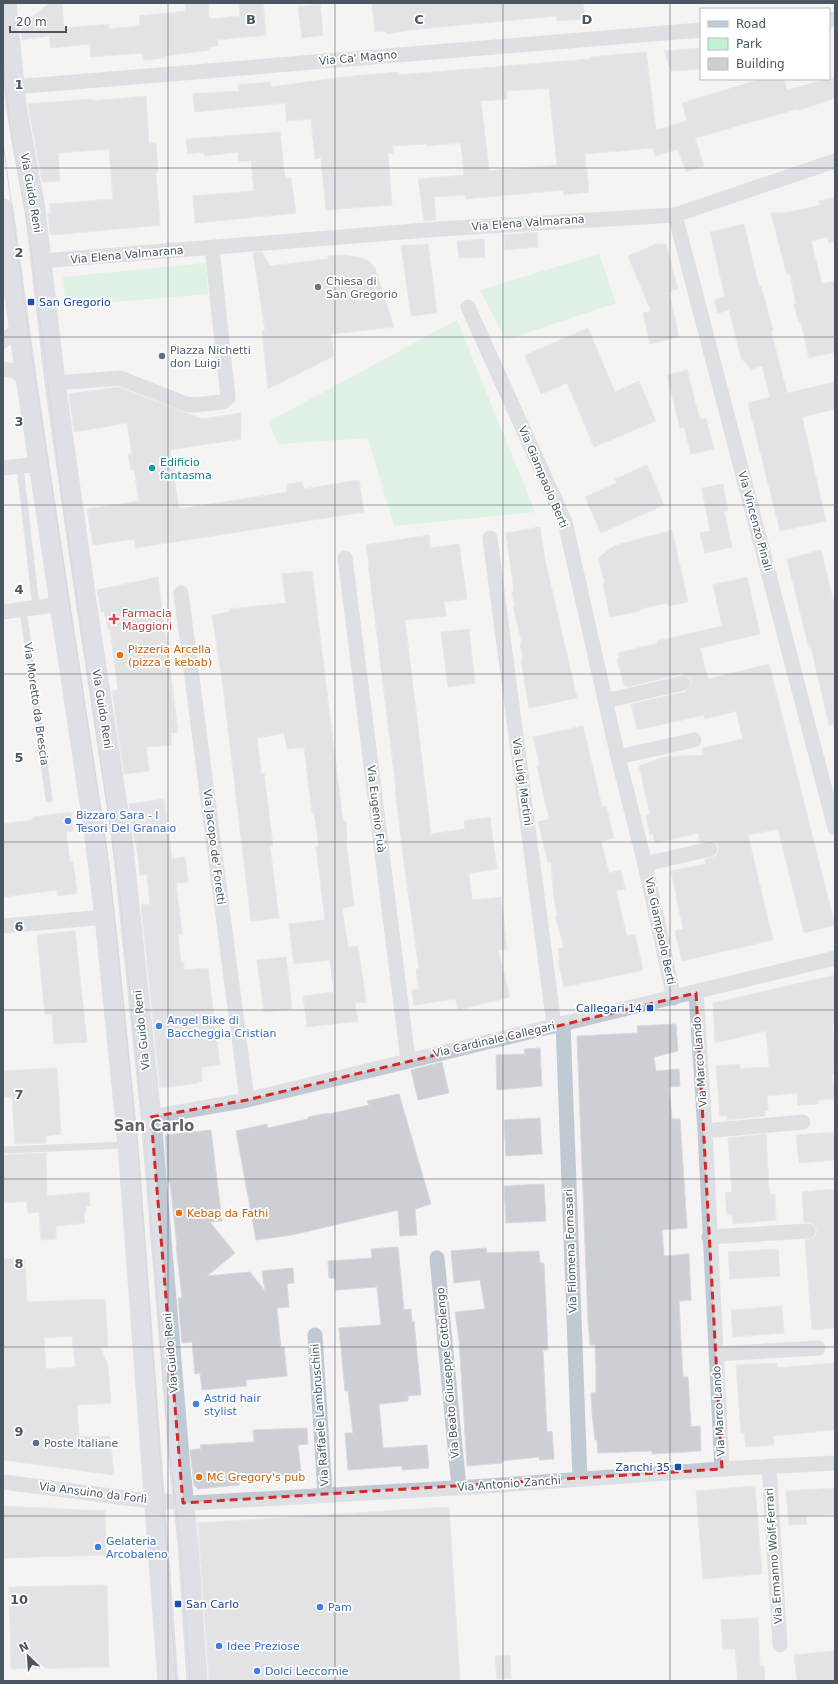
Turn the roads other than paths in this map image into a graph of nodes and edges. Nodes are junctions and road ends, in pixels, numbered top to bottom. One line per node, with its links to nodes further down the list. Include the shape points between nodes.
1 (6, 3): 3 (street, Via Guido Reni)
2 (700, 30): 3 (street, Via Ca' Magno)
3 (14, 87): 8 (street, Via Guido Reni)
4 (835, 161): 6 (street, Via Elena Valmarana)
5 (3, 209): 10 (street)
6 (675, 215): 7 (street, Via Elena Valmarana, via 440,229); 28 (street, Via Vincenzo Pinali)
7 (212, 248): 8 (street, Via Elena Valmarana); 13 (street, via 228,398 226,400 186,404 120,378)
8 (41, 261): 13 (street, Via Guido Reni)
9 (468, 307): 24 (street, Via Giampaolo Berti, via 565,522)
10 (18, 323): 11 (street, via 15,332); 14 (street)
11 (3, 341)
12 (3, 369): 14 (street, via 22,375)
13 (55, 383): 39 (street, Via Guido Reni, via 122,838)
14 (27, 384): 15 (street)
15 (30, 466): 16 (street); 20 (street); 21 (lane, Via Moretto da Brescia)
16 (3, 468)
17 (490, 538): 36 (street, Via Luigi Martini)
18 (345, 558): 37 (street, Via Eugenio Fuà)
19 (182, 594): 38 (street, Via Jacopo de' Foretti)
20 (61, 604): 21 (street); 31 (street)
21 (30, 608): 22 (street); 27 (lane, Via Moretto da Brescia)
22 (3, 612)
23 (683, 683): 24 (street)
24 (605, 701): 26 (street, Via Giampaolo Berti)
25 (694, 740): 26 (street)
26 (618, 757): 30 (street, Via Giampaolo Berti)
27 (49, 799)
28 (835, 828)
29 (710, 849): 30 (street, Via Giampaolo Berti)
30 (645, 864): 35 (street, Via Giampaolo Berti)
31 (105, 917): 32 (street); 42 (street)
32 (3, 926)
33 (835, 958): 34 (street, Via Cardinale Callegari)
34 (696, 993): 35 (street, Via Cardinale Callegari); 41 (street, Via Marco Lando)
35 (674, 998): 36 (street, Via Cardinale Callegari)
36 (558, 1024): 37 (street, Via Cardinale Callegari); 53 (street, Via Filomena Fornasari)
37 (408, 1060): 38 (street, Via Cardinale Callegari)
38 (247, 1100): 39 (street, Via Cardinale Callegari)
39 (152, 1117): 58 (street, Via Guido Reni)
40 (803, 1122): 41 (street)
41 (705, 1131): 45 (street, Via Marco Lando)
42 (128, 1145): 43 (lane); 57 (street)
43 (3, 1150)
44 (808, 1231): 45 (street)
45 (709, 1237): 49 (street, Via Marco Lando)
46 (437, 1258): 55 (street, Via Beato Giuseppe Cottolengo)
47 (315, 1335): 56 (street, Via Raffaele Lambruschini)
48 (818, 1348): 49 (street, Via Marco Lando)
49 (716, 1354): 52 (street, Via Marco Lando)
50 (835, 1463): 51 (street, Via Antonio Zanchi)
51 (769, 1466): 52 (street, Via Antonio Zanchi); 59 (street, Via Ermanno Wolf-Ferrari)
52 (722, 1469): 53 (street, Via Antonio Zanchi)
53 (580, 1479): 55 (street, Via Antonio Zanchi)
54 (3, 1482): 57 (street, Via Ansuino da Forlì)
55 (459, 1488): 56 (street, Via Antonio Zanchi)
56 (325, 1495): 58 (street, Via Antonio Zanchi)
57 (155, 1501): 58 (street, Via Ansuino da Forlì); 60 (street)
58 (183, 1503): 61 (street, Via Guido Reni)
59 (780, 1645)
60 (168, 1681)
61 (197, 1681)

